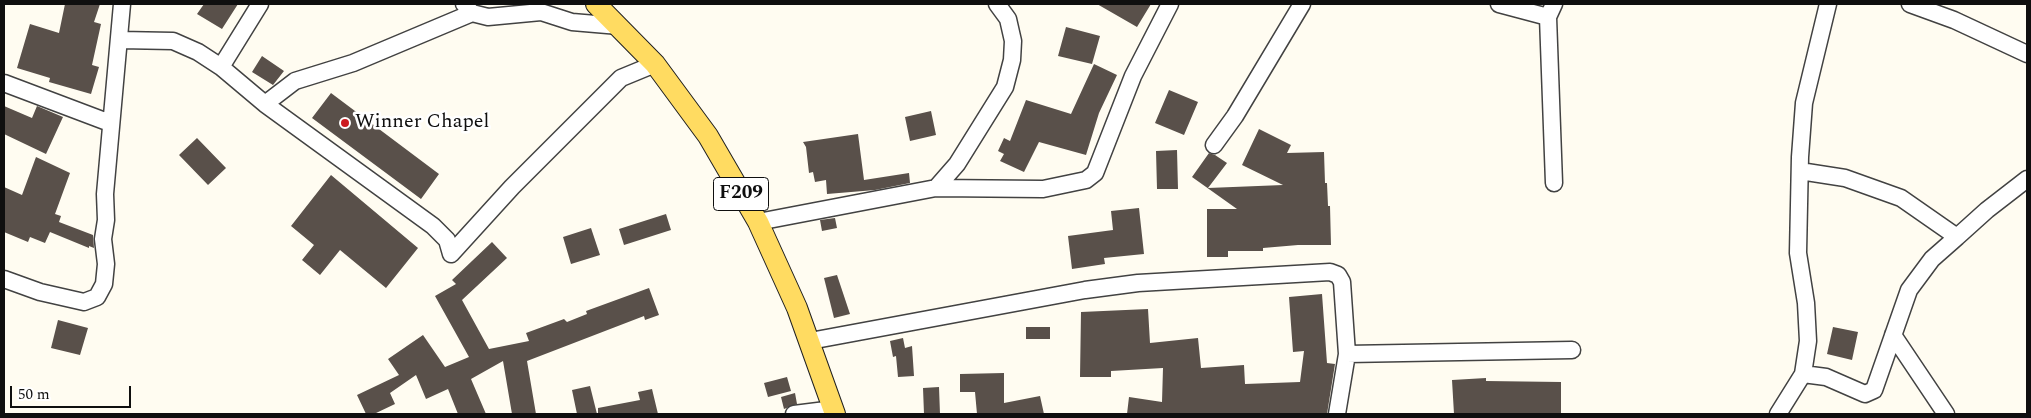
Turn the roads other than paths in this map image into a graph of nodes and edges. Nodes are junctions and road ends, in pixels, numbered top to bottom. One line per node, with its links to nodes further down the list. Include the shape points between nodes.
1 (122, 4): 13 (street)
2 (260, 4): 16 (street)
3 (596, 4): 12 (main road, F209)
4 (997, 4): 24 (street, via 1008,20 1013,41 1005,87 957,164)
5 (1170, 4): 24 (street, via 1133,76 1095,173 1086,180 1043,189)
6 (1302, 4): 20 (street)
7 (1499, 4): 11 (street)
8 (1828, 4): 21 (street, via 1804,103)
9 (1910, 4): 14 (street, via 1954,20)
10 (468, 8): 12 (street, via 488,17 541,12 572,22); 18 (street, via 353,63 295,81)
11 (1551, 11): 23 (street)
12 (619, 26): 15 (main road, F209)
13 (120, 40): 16 (street, via 172,41); 19 (street)
14 (2027, 54)
15 (654, 64): 18 (street, via 621,78 512,187 451,254 447,240 433,226); 25 (main road, F209, via 708,136)
16 (221, 67): 18 (street)
17 (4, 83): 19 (street)
18 (265, 104)
19 (110, 123): 27 (street, via 103,238 106,264 104,284 97,297 84,302)
20 (1214, 145)
21 (1800, 171): 26 (street, via 1845,178 1901,198); 32 (street, via 1798,253 1808,341)
22 (2027, 179): 26 (street)
23 (1554, 183)
24 (936, 188): 25 (street)
25 (758, 222): 29 (main road, F209)
26 (1957, 237): 28 (street, via 1932,259 1908,290)
27 (4, 279)
28 (1893, 335): 32 (street, via 1870,394 1826,377); 37 (street)
29 (810, 341): 31 (street, via 1085,290 1138,283 1330,272 1342,282); 33 (main road, F209)
30 (1572, 350): 31 (street)
31 (1347, 354): 35 (street)
32 (1803, 374): 36 (street)
33 (835, 411): 34 (street)
34 (794, 414)
35 (1337, 414)
36 (1778, 414)
37 (1946, 414)

